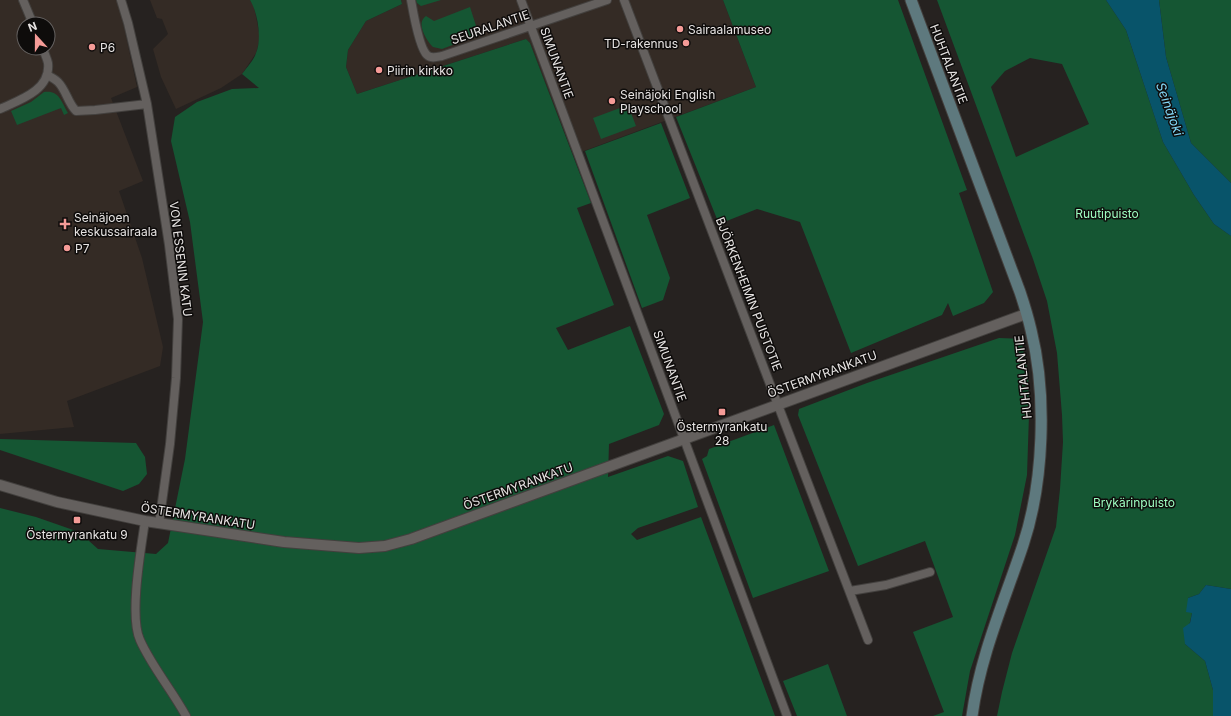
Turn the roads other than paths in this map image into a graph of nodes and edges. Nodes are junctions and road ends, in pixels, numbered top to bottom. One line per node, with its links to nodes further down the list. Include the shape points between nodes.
1 (23, 0): 8 (street)
2 (121, 0): 12 (street, VON ESSENIN KATU)
3 (411, 0): 9 (street, SEURALANTIE, via 420,42 427,56 432,58)
4 (521, 0): 9 (street, SIMUNANTIE)
5 (607, 0): 9 (street, SEURALANTIE)
6 (624, 0): 15 (street, BJÖRKENHEIMIN PUISTOTIE)
7 (911, 0): 14 (main road, HUHTALANTIE)
8 (30, 16)
9 (531, 26): 16 (street, SIMUNANTIE)
10 (45, 56): 11 (street, via 48,63)
11 (47, 75): 12 (street, via 58,81 76,111); 13 (street, via 39,87 28,96)
12 (147, 104): 19 (street, VON ESSENIN KATU, via 178,319 171,436)
13 (0, 109)
14 (1026, 314): 15 (street, ÖSTERMYRANKATU); 25 (main road, HUHTALANTIE, via 1037,365 1041,408 1038,477 1023,544 990,637)
15 (777, 404): 16 (street, ÖSTERMYRANKATU); 21 (street, BJÖRKENHEIMIN PUISTOTIE)
16 (685, 440): 19 (street, ÖSTERMYRANKATU, via 411,539 385,546 359,548 284,542); 24 (street, SIMUNANTIE)
17 (0, 485): 18 (street, ÖSTERMYRANKATU, via 57,502)
18 (145, 522): 19 (street, ÖSTERMYRANKATU); 23 (street, via 135,611 139,638)
19 (159, 524)
20 (930, 572): 21 (street, via 886,585)
21 (850, 591): 22 (street, BJÖRKENHEIMIN PUISTOTIE)
22 (868, 640)
23 (186, 716)
24 (787, 716)
25 (972, 716)

